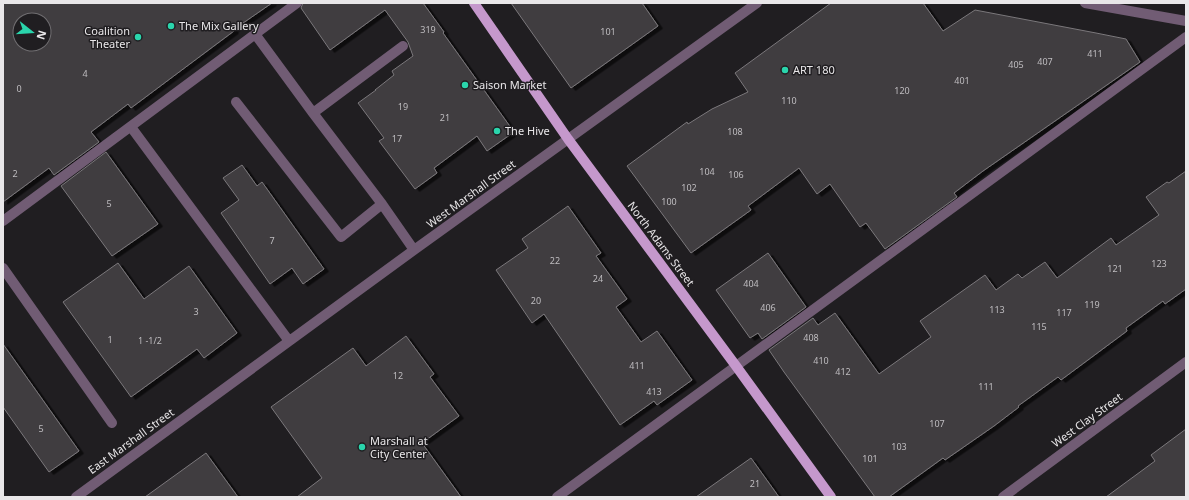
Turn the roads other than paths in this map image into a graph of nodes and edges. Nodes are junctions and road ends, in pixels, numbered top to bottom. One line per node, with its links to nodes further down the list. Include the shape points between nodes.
1 (297, 3): 6 (street)
2 (474, 3): 12 (main road, North Adams Street)
3 (757, 3): 12 (street, West Marshall Street)
4 (1085, 3): 5 (street)
5 (1186, 21)
6 (255, 34): 10 (street); 11 (street)
7 (1186, 37): 19 (street)
8 (403, 46): 10 (street)
9 (236, 102): 13 (street, via 341,237)
10 (312, 113): 13 (street)
11 (131, 127): 14 (street); 17 (street)
12 (568, 139): 15 (street, West Marshall Street); 19 (main road, North Adams Street)
13 (382, 204): 15 (street)
14 (3, 221)
15 (414, 250): 17 (street, West Marshall Street)
16 (3, 268): 21 (street)
17 (289, 341): 20 (street, West Marshall Street)
18 (1186, 362): 25 (street, West Clay Street)
19 (736, 366): 23 (street); 24 (main road, North Adams Street)
20 (200, 405): 22 (street, East Marshall Street)
21 (112, 423)
22 (76, 497)
23 (557, 497)
24 (831, 497)
25 (1003, 497)

